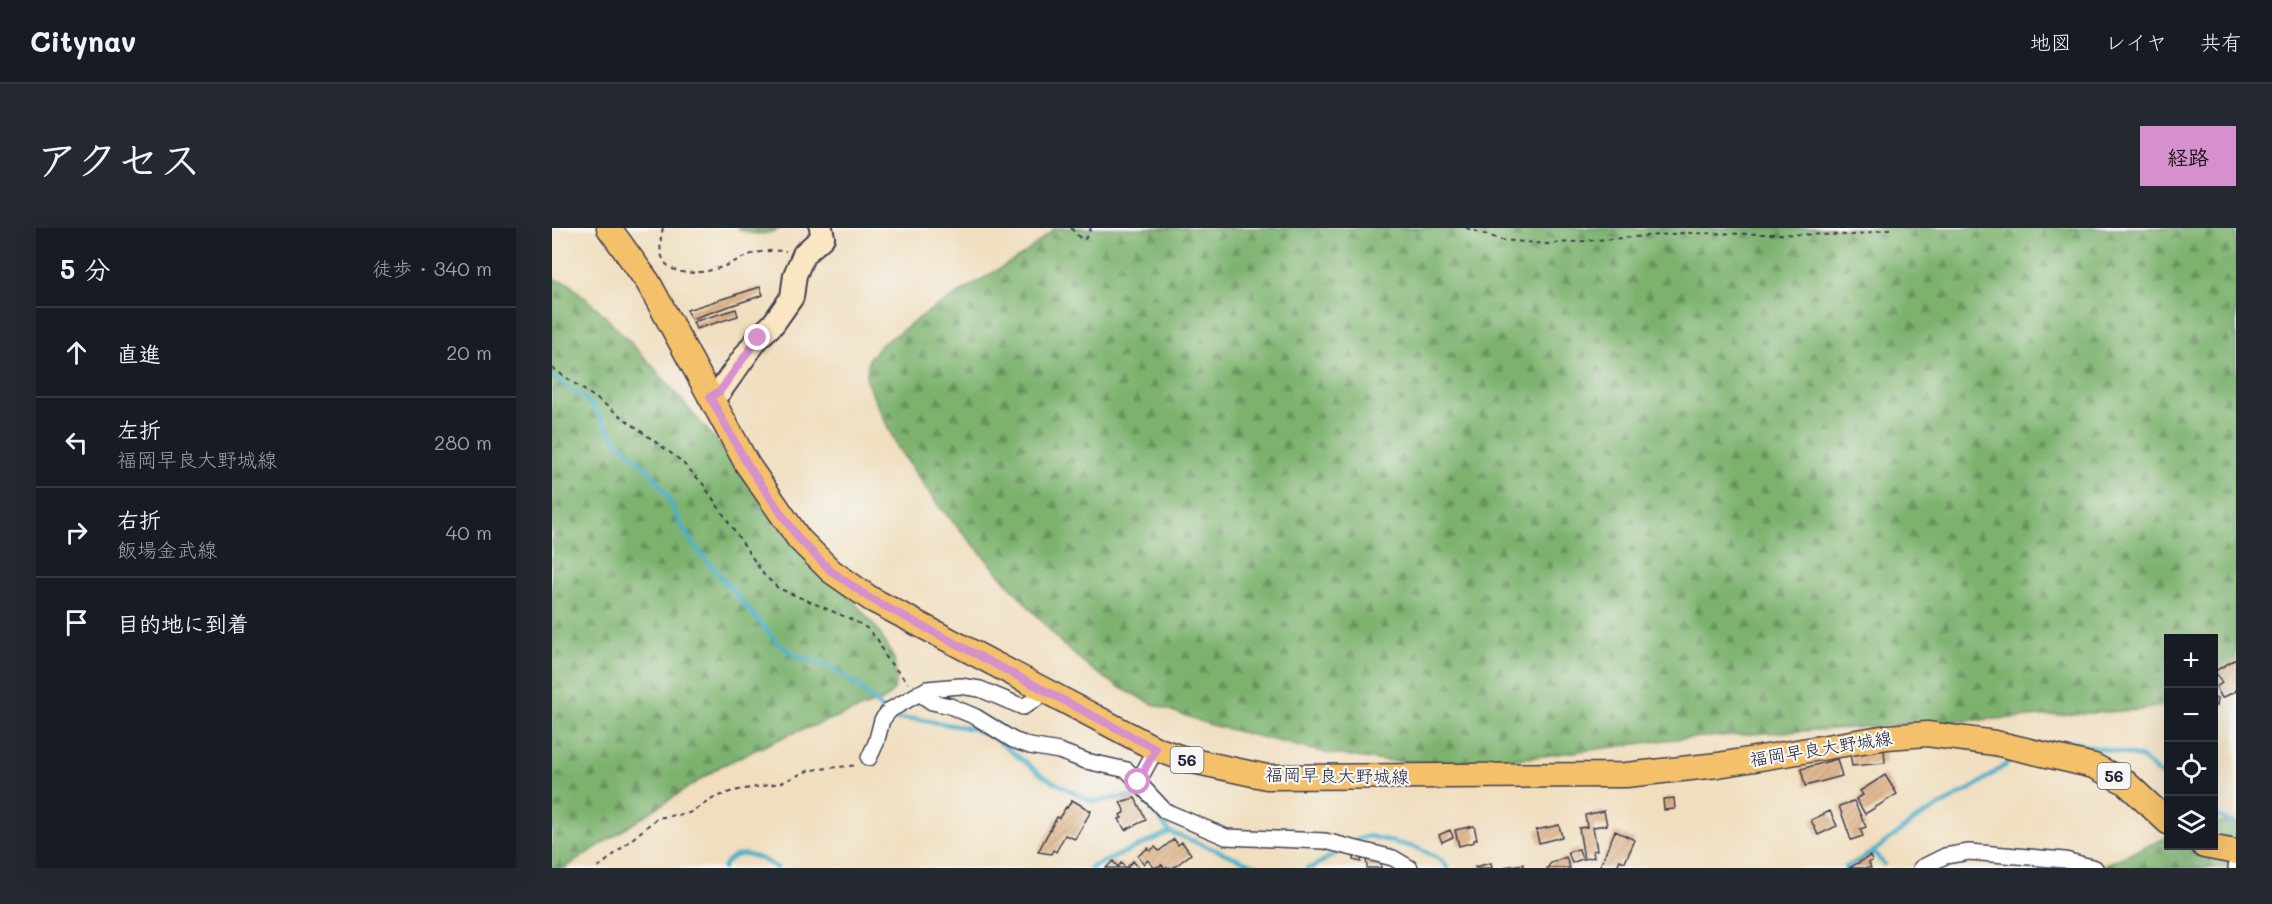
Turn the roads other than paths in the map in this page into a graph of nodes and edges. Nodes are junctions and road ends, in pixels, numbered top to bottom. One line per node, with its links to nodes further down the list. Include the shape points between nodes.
1 (609, 228): 3 (main road, 福岡早良大野城線 / 56, via 648,282)
2 (821, 228): 3 (main road, via 823,237 804,254 795,275 792,297 720,391)
3 (710, 397): 4 (main road, 福岡早良大野城線 / 56, via 747,464 799,539 831,571 871,599)
4 (1041, 689): 5 (street, via 1036,699 1023,707 980,689 960,686); 6 (main road, 福岡早良大野城線 / 56)
5 (919, 693): 7 (street, via 890,710 882,720); 8 (street, via 932,702 976,717 1013,741 1127,771)
6 (1156, 749): 8 (street); 9 (main road, 福岡早良大野城線 / 56, via 1267,777 1626,775 1926,734 1995,743 2094,766 2125,782)
7 (869, 758)
8 (1138, 782): 12 (street, via 1165,811 1226,837 1325,841 1393,858)
9 (2164, 817)
10 (2218, 849): 11 (main road)
11 (2236, 852)
12 (1410, 868)
13 (1921, 868): 14 (street, via 1945,856 1969,852 2065,860)
14 (2095, 868)

